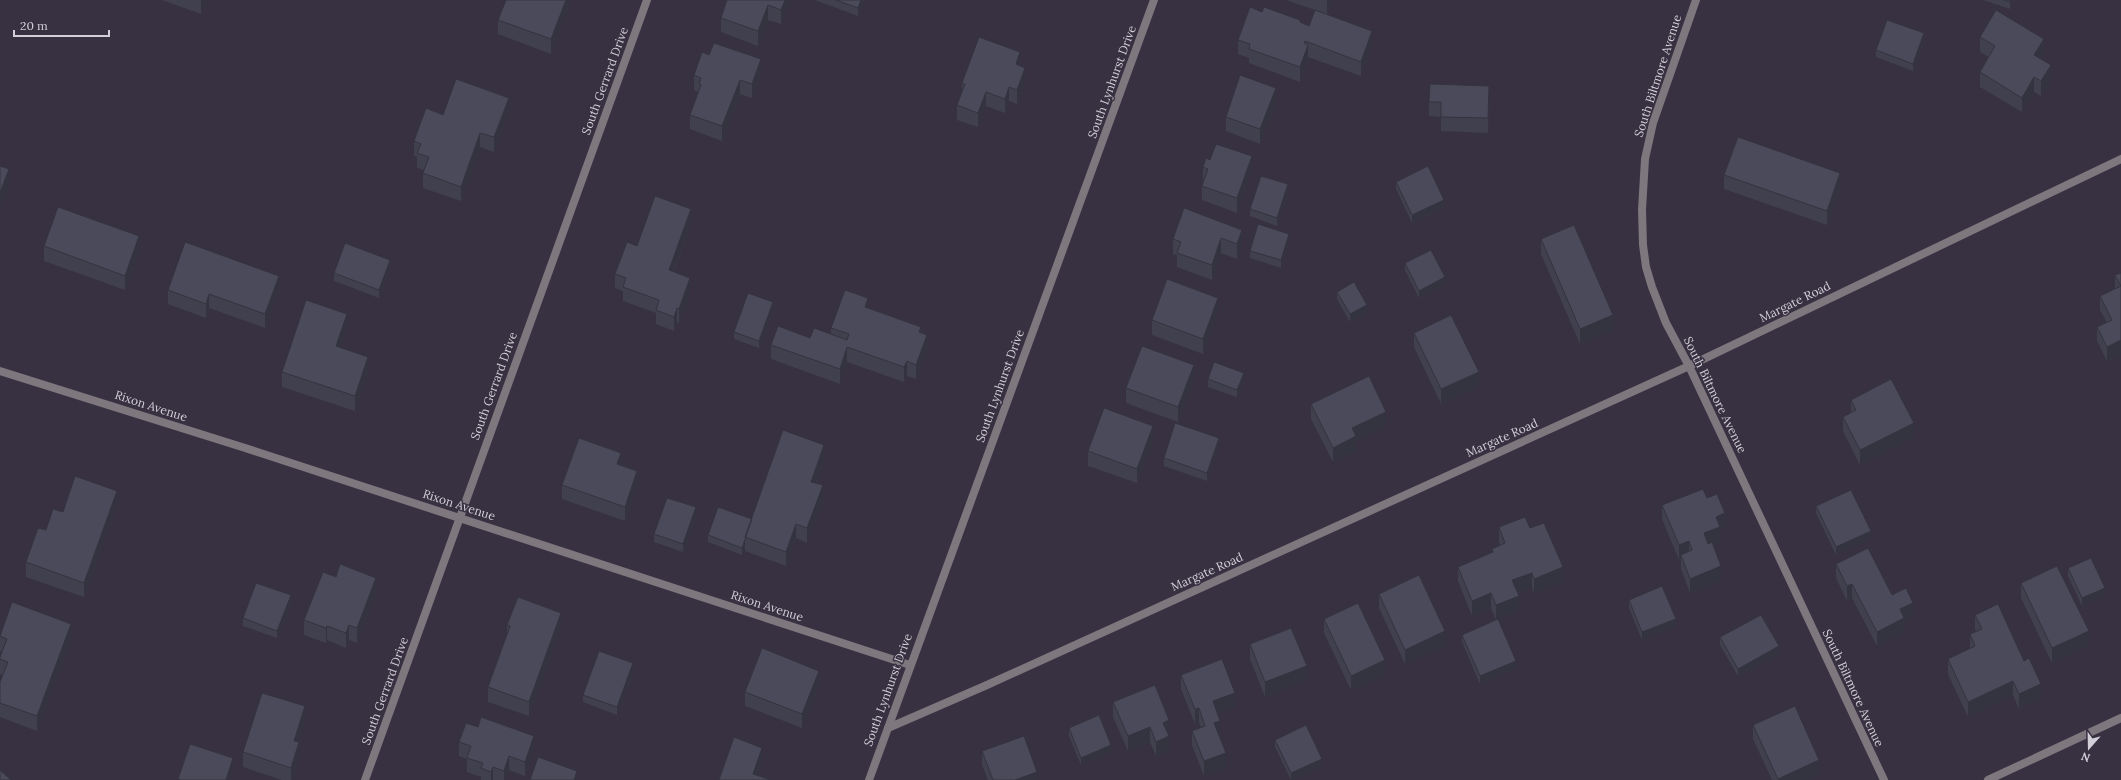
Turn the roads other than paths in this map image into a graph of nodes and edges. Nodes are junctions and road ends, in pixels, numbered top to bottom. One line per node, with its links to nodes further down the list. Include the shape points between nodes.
1 (647, 0): 7 (street, South Gerrard Drive)
2 (1154, 0): 8 (street, South Lynhurst Drive)
3 (1696, 0): 5 (street, South Biltmore Avenue, via 1653,123 1645,159 1642,210 1643,245 1648,274 1666,323)
4 (2121, 159): 5 (street, Margate Road)
5 (1689, 366): 10 (street, Margate Road); 13 (street, South Biltmore Avenue)
6 (0, 371): 7 (street, Rixon Avenue)
7 (459, 518): 8 (street, Rixon Avenue); 11 (street, South Gerrard Drive)
8 (910, 665): 10 (street, South Lynhurst Drive)
9 (2121, 718): 14 (street)
10 (888, 728): 12 (street, South Lynhurst Drive)
11 (365, 780)
12 (869, 780)
13 (1884, 780)
14 (1988, 780)

